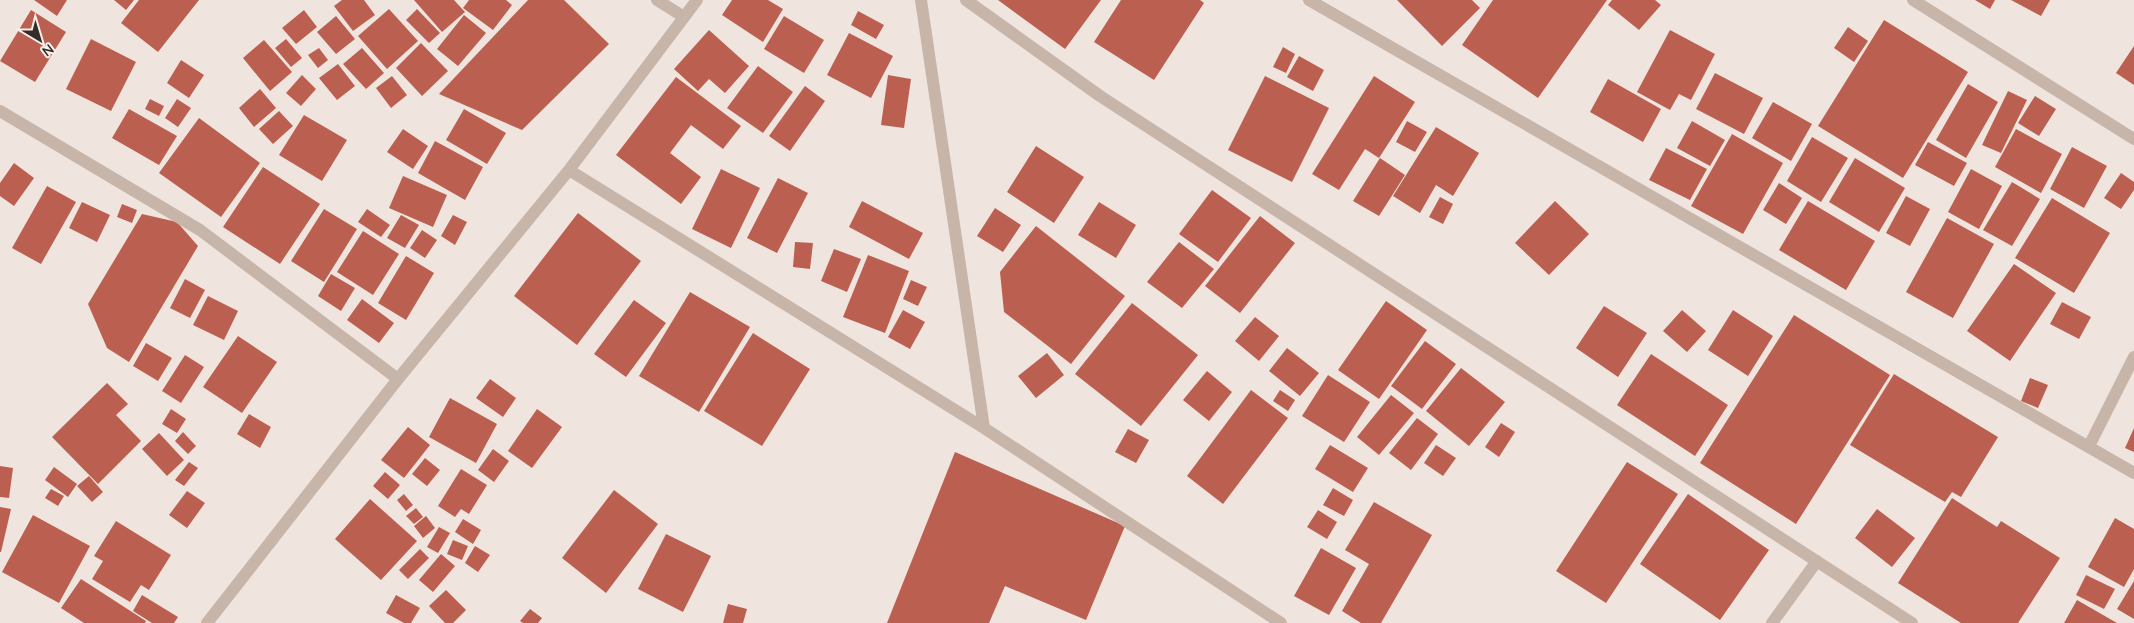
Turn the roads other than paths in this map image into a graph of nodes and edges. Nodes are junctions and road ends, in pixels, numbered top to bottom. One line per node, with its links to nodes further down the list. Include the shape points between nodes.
1 (657, 0): 7 (street)
2 (697, 0): 7 (street)
3 (921, 0): 13 (street)
4 (966, 0): 16 (street, via 1100,96)
5 (1309, 0): 14 (street)
6 (1913, 0): 9 (street)
7 (684, 16): 10 (street)
8 (0, 111): 12 (street, via 200,230)
9 (2134, 139)
10 (569, 170): 12 (street); 13 (street)
11 (2134, 357): 14 (street)
12 (398, 379): 17 (street)
13 (984, 428): 18 (street)
14 (2089, 446): 15 (street)
15 (2134, 473)
16 (1817, 561): 19 (street); 20 (street)
17 (207, 623)
18 (1281, 623)
19 (1772, 623)
20 (1912, 623)

